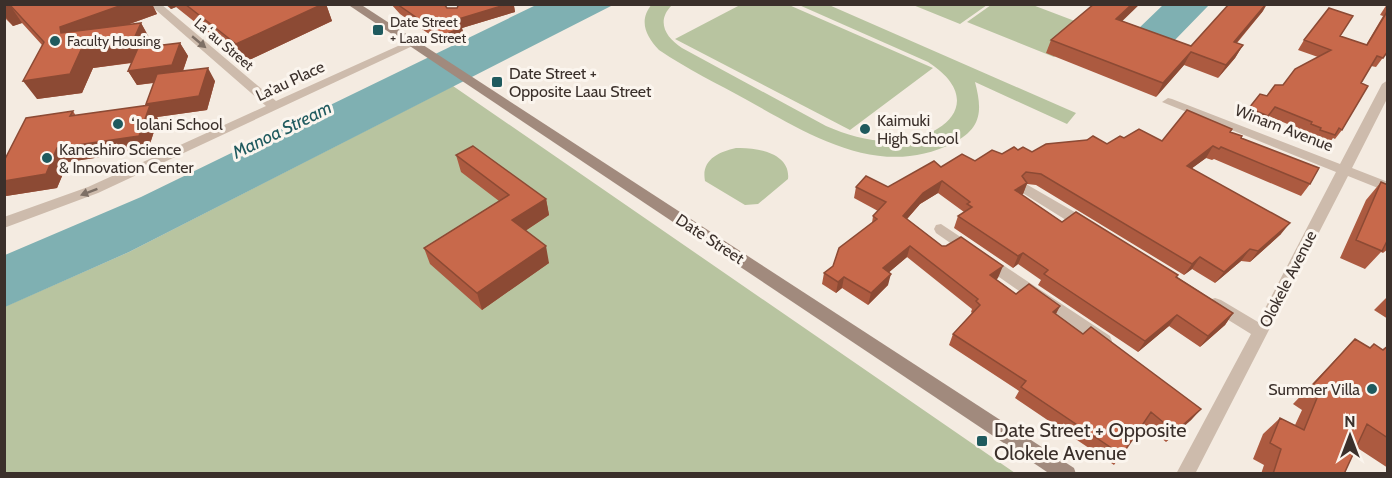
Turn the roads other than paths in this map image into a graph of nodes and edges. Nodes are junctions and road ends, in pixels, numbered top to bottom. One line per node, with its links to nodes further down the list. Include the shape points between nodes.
1 (154, 4): 6 (street, Laʻau Street, one-way to 6)
2 (352, 4): 3 (street, Date Street)
3 (413, 43): 6 (street, La'au Place); 16 (street, Date Street)
4 (1388, 84): 7 (street, Olokele Avenue)
5 (1168, 102): 7 (street, Winam Avenue)
6 (274, 106): 10 (street, La'au Place, one-way to 10, via 93,190)
7 (1343, 169): 8 (street, Winam Avenue); 14 (street, Olokele Avenue)
8 (1388, 187)
9 (1026, 189): 12 (street)
10 (4, 224)
11 (941, 229): 15 (street)
12 (1097, 232)
13 (1200, 294): 14 (street)
14 (1261, 332): 17 (street, Olokele Avenue, via 1208,417)
15 (1120, 352)
16 (1067, 474)
17 (1185, 474)

